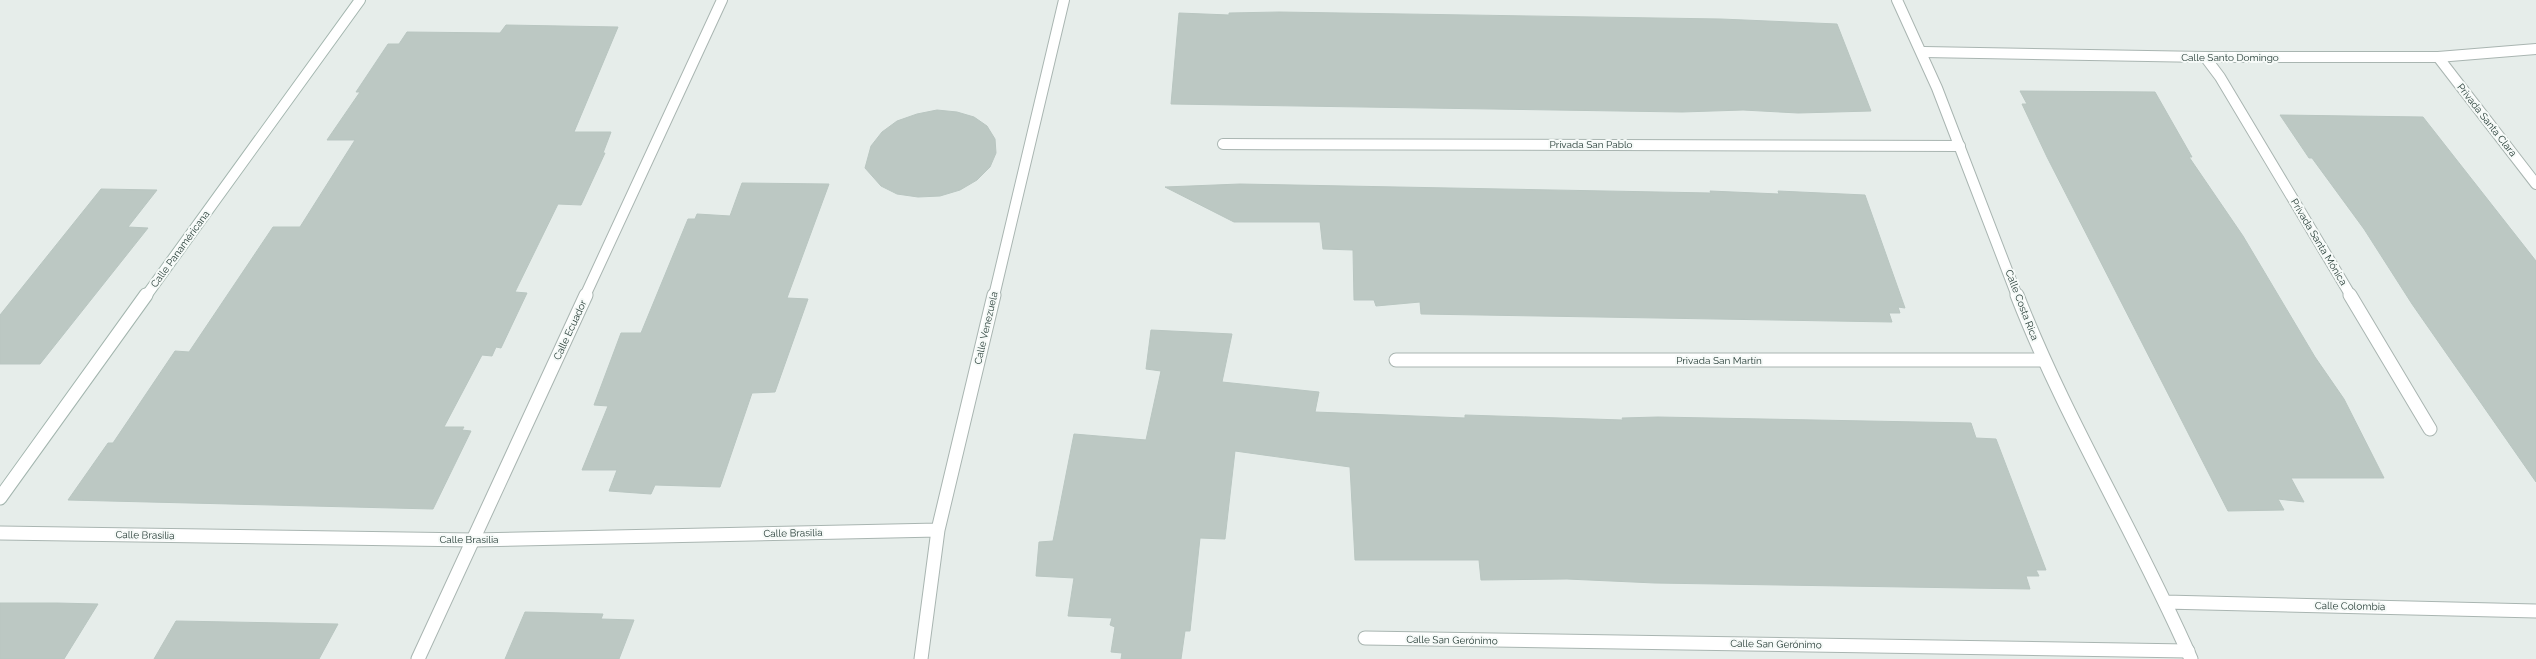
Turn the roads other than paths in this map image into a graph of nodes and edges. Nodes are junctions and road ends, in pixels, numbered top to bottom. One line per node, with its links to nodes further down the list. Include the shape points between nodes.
1 (360, 0): 15 (street, Calle Panaméricana)
2 (722, 0): 18 (street, Calle Ecuador)
3 (1064, 0): 16 (street, Calle Venezuela)
4 (1897, 0): 6 (street, Calle Costa Rica)
5 (2536, 49): 7 (street, Calle Santo Domingo)
6 (1924, 52): 8 (street, Calle Santo Domingo); 10 (street, Calle Costa Rica)
7 (2438, 57): 8 (street, Calle Santo Domingo); 11 (street, Privada Santa Clara)
8 (2205, 58): 14 (street, Privada Santa Mónica, via 2220,78)
9 (1223, 144): 10 (street, Privada San Pablo)
10 (1960, 146): 13 (street, Calle Costa Rica)
11 (2536, 184)
12 (1396, 360): 13 (street, Privada San Martín)
13 (2043, 360): 19 (street, Calle Costa Rica)
14 (2430, 429)
15 (0, 498)
16 (938, 530): 18 (street, Calle Brasilia); 24 (street, Calle Venezuela)
17 (0, 533): 18 (street, Calle Brasilia)
18 (473, 540): 23 (street, Calle Ecuador)
19 (2165, 602): 20 (street, Calle Colombia); 22 (street, Calle Costa Rica)
20 (2536, 611)
21 (1365, 638): 22 (street, Calle San Gerónimo)
22 (2189, 655)
23 (418, 659)
24 (921, 659)

